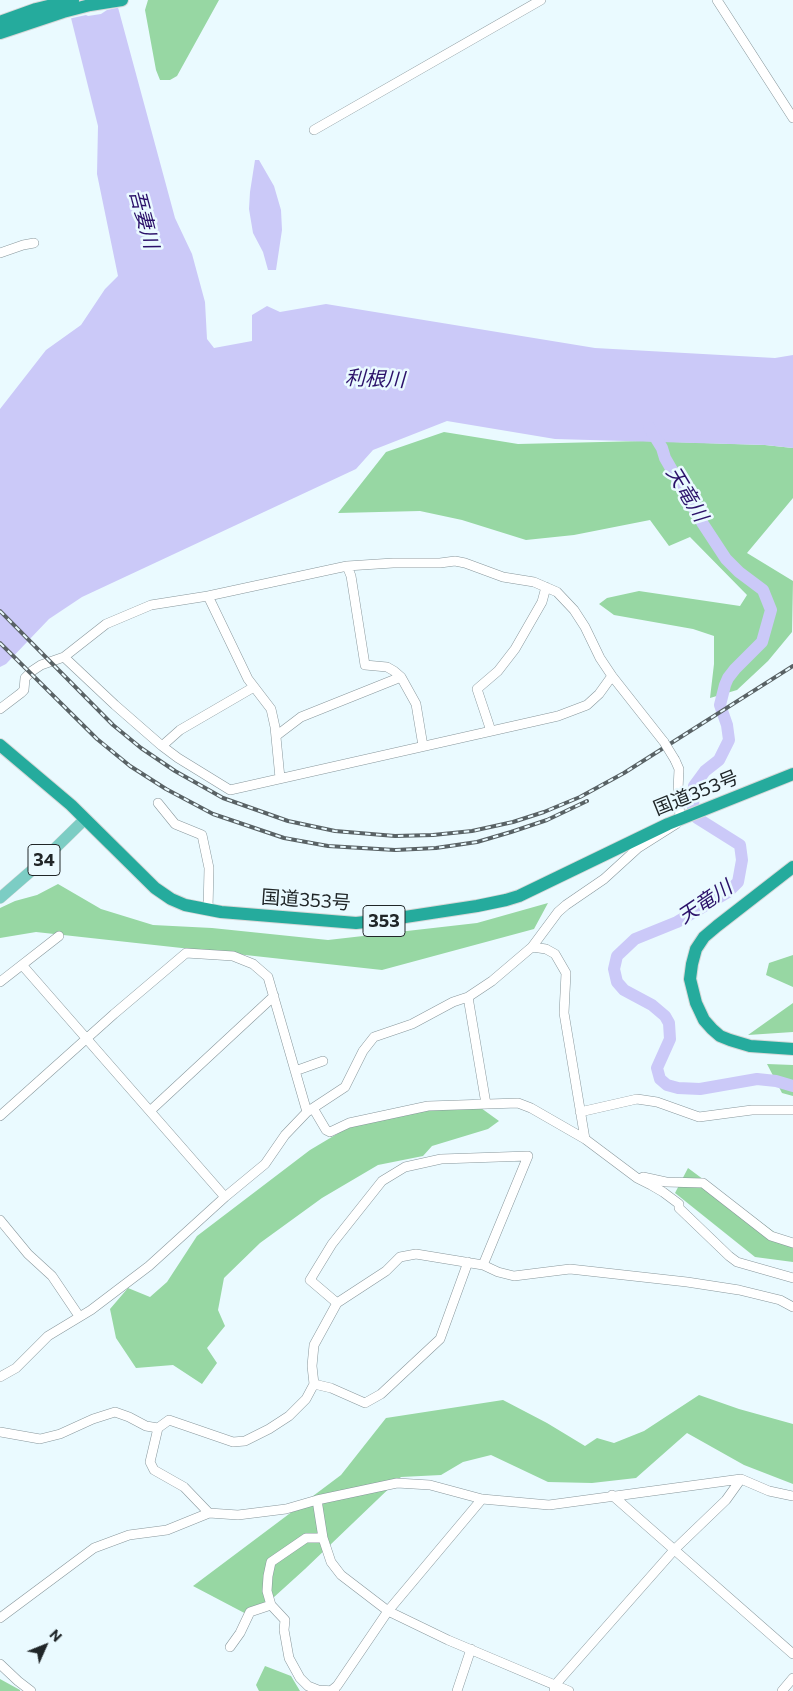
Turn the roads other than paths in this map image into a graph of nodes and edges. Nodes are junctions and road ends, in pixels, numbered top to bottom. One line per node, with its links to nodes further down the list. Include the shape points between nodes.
1 (72, 0): 5 (highway)
2 (122, 0): 6 (highway, via 82,7)
3 (541, 0): 8 (street)
4 (717, 0): 7 (street)
5 (0, 22)
6 (0, 33)
7 (793, 118)
8 (314, 130)
9 (34, 243): 10 (street)
10 (0, 253)
11 (347, 566): 12 (street, via 465,562 503,577); 13 (street); 16 (street, via 365,665 387,667)
12 (546, 587): 15 (street, via 557,592 574,610); 19 (street, via 542,602 515,649 498,671 477,689)
13 (208, 596): 14 (street, via 152,605 116,620 100,627); 17 (street)
14 (64, 657): 18 (street, via 32,671 25,678 24,690); 22 (street)
15 (612, 676): 19 (street, via 587,705 558,716); 27 (street, bridge, via 675,760 679,769 678,790)
16 (401, 678): 20 (street, via 301,717); 23 (street, via 416,704)
17 (254, 687): 20 (street, via 271,709); 22 (street, via 180,730)
18 (0, 709)
19 (491, 730): 23 (street)
20 (276, 736): 25 (street)
21 (0, 745): 28 (highway, 国道353号 / 353)
22 (162, 746): 25 (street, via 230,790)
23 (423, 746): 25 (street)
24 (793, 774): 27 (highway, 国道353号 / 353)
25 (280, 778)
26 (158, 803): 31 (street, via 175,824 202,835 209,868)
27 (684, 817): 31 (highway, 国道353号 / 353, via 533,890 487,904 356,923); 33 (street, via 638,848 604,879 566,905)
28 (85, 819): 30 (main road, 34); 31 (highway, 国道353号 / 353, via 155,888 170,899)
29 (793, 867): 39 (highway, via 704,937 696,949 690,979 704,1020 720,1036 750,1046)
30 (0, 898)
31 (208, 910)
32 (60, 936): 34 (street)
33 (532, 947): 37 (street); 46 (street, via 555,954 566,973 564,1013)
34 (23, 966): 35 (street); 38 (street)
35 (0, 982)
36 (274, 996): 38 (street, via 268,977 253,964 233,956 186,953); 41 (street); 45 (street)
37 (468, 997): 42 (street); 43 (street, via 374,1038 363,1051 345,1087)
38 (86, 1039): 45 (street); 47 (street)
39 (793, 1049)
40 (323, 1061): 41 (street)
41 (296, 1071): 43 (street)
42 (486, 1104): 43 (street, via 428,1106 349,1123 330,1132); 48 (street, via 518,1103)
43 (310, 1110): 50 (street, via 285,1135 265,1164)
44 (793, 1110): 46 (street, via 752,1110 699,1117 657,1102 637,1100)
45 (150, 1111): 50 (street)
46 (580, 1112): 48 (street)
47 (0, 1116)
48 (584, 1139): 49 (street)
49 (631, 1174): 52 (street, via 666,1182 703,1183 771,1236); 55 (street, via 679,1204 679,1208 738,1262)
50 (225, 1197): 58 (street, via 149,1266)
51 (0, 1220): 58 (street, via 28,1254 52,1276)
52 (793, 1243)
53 (468, 1262): 54 (street); 56 (street, via 416,1254 400,1257 386,1272); 60 (street, via 440,1340 382,1394 366,1403)
54 (483, 1264): 56 (street, via 528,1156 441,1159 405,1167 382,1182 332,1244 310,1280); 57 (street, via 514,1276 570,1269 687,1282 747,1292 780,1300)
55 (793, 1278)
56 (337, 1303): 60 (street, via 314,1345)
57 (793, 1307)
58 (79, 1316): 59 (street, via 48,1336 16,1368)
59 (0, 1377)
60 (314, 1384): 61 (street, via 306,1399 289,1416 245,1441 234,1442 169,1420)
61 (158, 1428): 62 (street, via 115,1412 40,1439); 68 (street, via 150,1462 154,1470 184,1487)
62 (0, 1432)
63 (742, 1479): 64 (street); 65 (street, via 769,1492); 70 (street, via 726,1500)
64 (612, 1495): 66 (street, via 549,1505); 70 (street)
65 (793, 1496)
66 (482, 1498): 67 (street, via 430,1485 397,1483); 72 (street)
67 (317, 1500): 68 (street, via 257,1513); 69 (street)
68 (209, 1513): 73 (street, via 167,1530 129,1535 94,1548)
69 (323, 1538): 71 (street, via 306,1538 271,1562 267,1591); 72 (street, via 331,1562 341,1575)
70 (675, 1550): 76 (street); 79 (street)
71 (271, 1605): 74 (street, via 250,1612); 80 (street, via 285,1620 289,1658 300,1678 318,1690)
72 (388, 1611): 75 (street); 80 (street)
73 (0, 1618)
74 (230, 1647)
75 (471, 1649): 79 (street); 82 (street)
76 (793, 1654)
77 (0, 1664): 81 (street)
78 (793, 1678): 84 (street)
79 (555, 1688): 83 (street)
80 (334, 1690)
81 (31, 1691)
82 (457, 1691)
83 (569, 1691)
84 (782, 1691)

